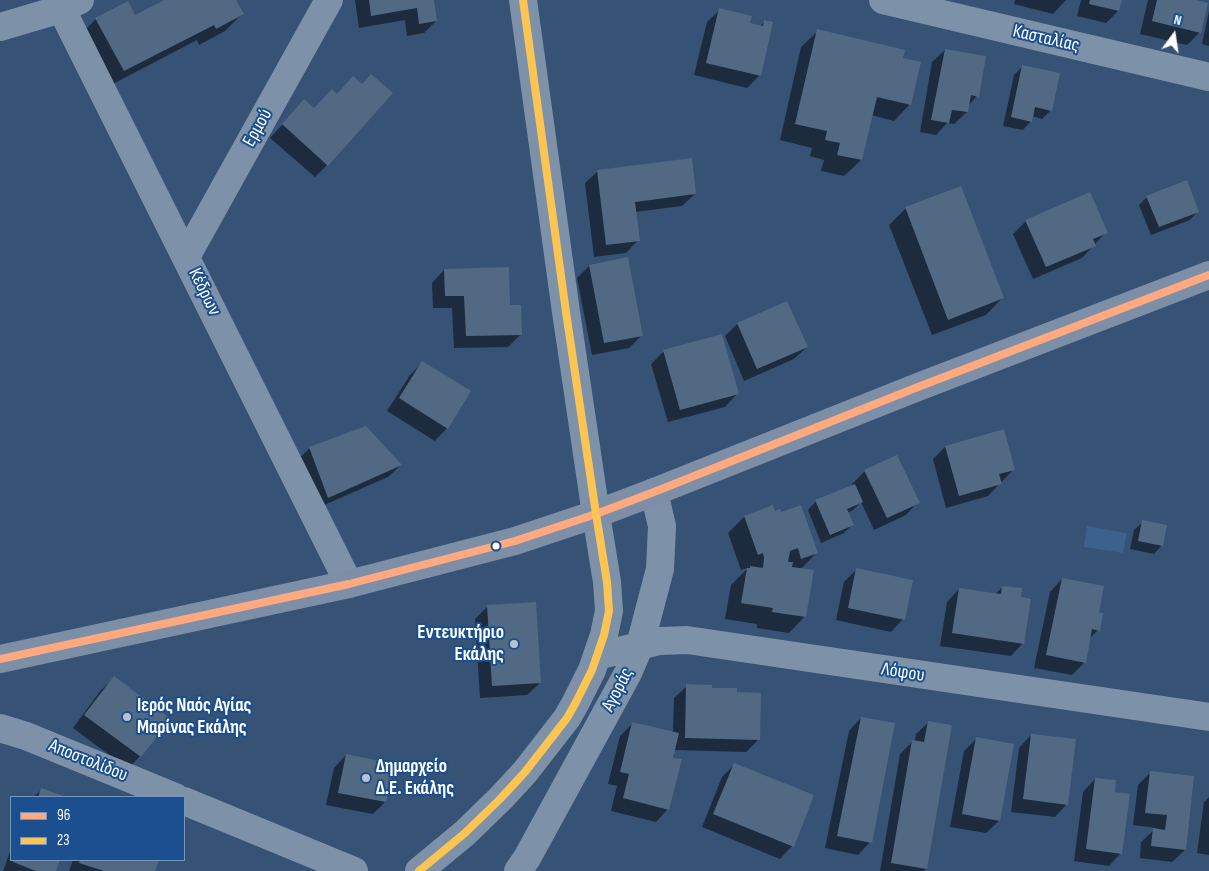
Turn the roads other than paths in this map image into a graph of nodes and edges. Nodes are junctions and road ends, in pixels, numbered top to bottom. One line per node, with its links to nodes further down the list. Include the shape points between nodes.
1 (329, 0): 7 (street, Ερμού)
2 (523, 0): 10 (street, Αγοράς)
3 (883, 0): 6 (street, Κασταλίας)
4 (66, 3): 5 (street); 7 (street, Κέδρων)
5 (0, 27)
6 (1209, 77)
7 (186, 257): 11 (street, Κέδρων)
8 (1209, 275): 9 (main road)
9 (654, 492): 10 (main road); 12 (street, Αγοράς, via 662,526 660,569)
10 (596, 514): 11 (main road, via 515,541); 13 (street, Αγοράς, via 609,598 606,626)
11 (349, 584): 14 (main road)
12 (640, 645): 13 (street, Λόφου); 15 (street, Λόφου, via 687,640); 21 (street, Αγοράς, via 628,673)
13 (597, 656): 20 (street, Αγοράς, via 567,718 525,772 482,817)
14 (0, 659)
15 (1209, 717)
16 (0, 728): 17 (street, Αποστολίδου)
17 (173, 796)
18 (185, 801): 19 (street)
19 (354, 871)
20 (419, 871)
21 (518, 871)

